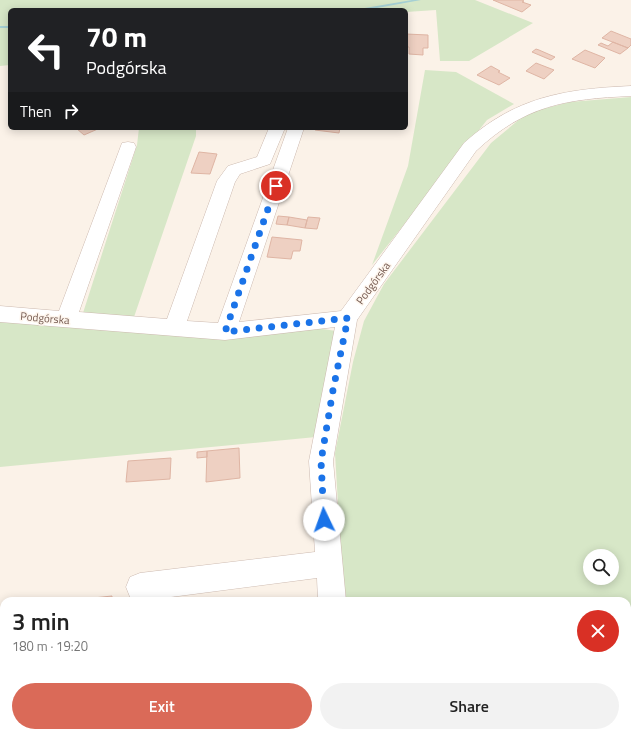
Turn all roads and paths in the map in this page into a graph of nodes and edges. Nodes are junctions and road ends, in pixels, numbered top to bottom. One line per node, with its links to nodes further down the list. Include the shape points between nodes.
1 (631, 78): 3 (street)
2 (631, 91): 3 (street, Podgórska)
3 (610, 92): 8 (street, Podgórska, via 577,94 526,107 482,135 467,152)
4 (276, 130): 10 (street, via 264,160 234,170 226,181)
5 (295, 130): 11 (street)
6 (128, 147): 9 (street)
7 (0, 314): 9 (street, Podgórska)
8 (348, 318): 11 (street, Podgórska); 12 (street, via 321,461)
9 (66, 320): 10 (street, Podgórska)
10 (174, 329): 11 (street, Podgórska)
11 (225, 332)
12 (328, 564): 13 (street); 14 (street)
13 (140, 587)
14 (332, 597)

